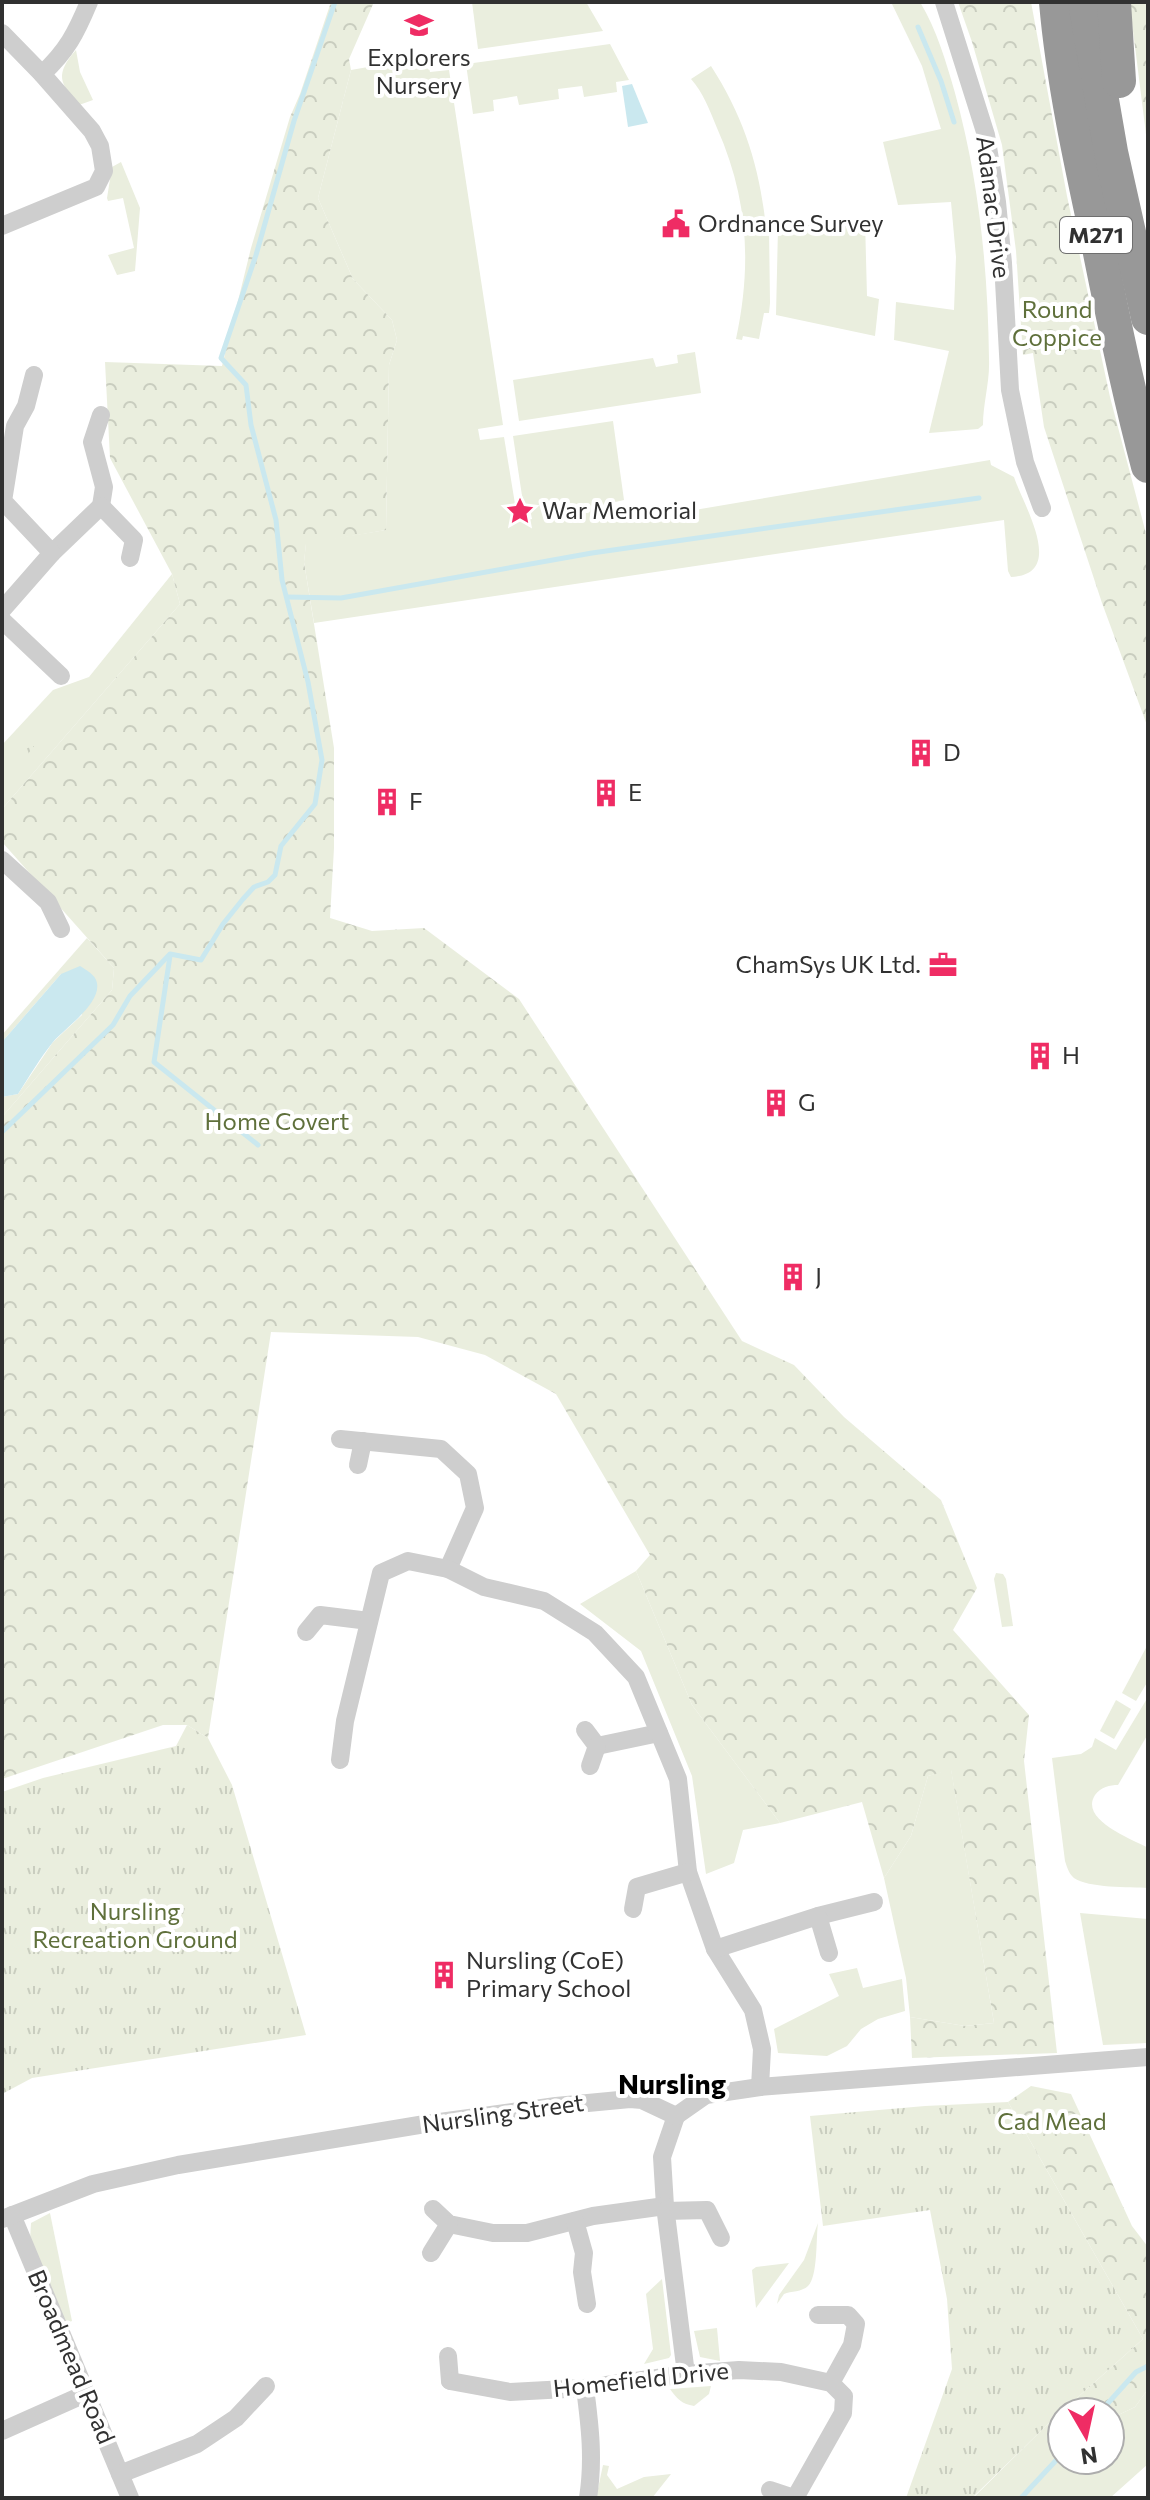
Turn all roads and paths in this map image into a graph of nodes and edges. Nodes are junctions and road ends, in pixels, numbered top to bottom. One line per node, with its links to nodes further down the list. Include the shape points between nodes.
1 (89, 2): 7 (street, via 74,38)
2 (944, 2): 15 (street, Adanac Drive, via 993,171 1010,390 1025,462)
3 (1085, 2): 9 (highway, M271)
4 (1114, 2): 9 (highway, M271)
5 (1055, 13): 13 (highway, M271, via 1077,143)
6 (2, 33): 7 (street)
7 (42, 74): 8 (street, via 92,131 104,171 96,187)
8 (2, 226)
9 (1135, 259): 10 (highway, M271)
10 (1148, 318)
11 (34, 375): 16 (street, via 15,426 3,501)
12 (101, 415): 14 (street, via 92,442 104,487)
13 (1148, 466)
14 (101, 506): 16 (street); 17 (street, via 134,540)
15 (1042, 508)
16 (52, 553): 18 (street)
17 (130, 558)
18 (2, 610)
19 (2, 620): 20 (street)
20 (61, 676)
21 (2, 860): 22 (street, via 48,902)
22 (61, 929)
23 (340, 1439): 24 (street)
24 (363, 1441): 25 (street); 26 (street, via 441,1449 468,1474 475,1508)
25 (358, 1465)
26 (448, 1569): 27 (street, via 408,1561 381,1573); 30 (street, via 484,1587 544,1601 595,1633 636,1677)
27 (369, 1621): 28 (street, via 315,1608); 32 (street, via 335,1720)
28 (306, 1632)
29 (585, 1730): 31 (street)
30 (659, 1733): 31 (street); 34 (street, via 678,1779)
31 (597, 1746): 33 (street)
32 (340, 1760)
33 (590, 1766)
34 (688, 1872): 36 (street, via 631,1882); 38 (street)
35 (874, 1902): 37 (street)
36 (633, 1909)
37 (818, 1916): 38 (street); 39 (street)
38 (715, 1949): 41 (street, via 753,2010 762,2049)
39 (829, 1953)
40 (1148, 2057): 41 (street)
41 (760, 2087): 42 (street, via 706,2095)
42 (676, 2116): 43 (street, via 662,2157); 45 (street, Nursling Street, via 630,2099 425,2124 178,2165 93,2184)
43 (665, 2208): 46 (street); 48 (street, via 713,2203); 53 (street)
44 (433, 2209): 47 (street)
45 (7, 2217): 57 (street, Broadmead Road)
46 (575, 2221): 47 (street, via 527,2233); 50 (street, via 584,2253)
47 (449, 2224): 49 (street)
48 (721, 2238)
49 (431, 2253)
50 (587, 2304)
51 (818, 2315): 54 (street, via 848,2315 856,2324 852,2345)
52 (448, 2356): 56 (street, Homefield Drive, via 445,2385 510,2392)
53 (686, 2374): 54 (street, Homefield Drive, via 781,2372); 56 (street, Homefield Drive)
54 (831, 2383): 63 (street, via 844,2396 843,2413)
55 (267, 2387): 59 (street, via 236,2418 197,2444)
56 (585, 2388): 62 (street, via 591,2429)
57 (85, 2394): 58 (street); 59 (street, Broadmead Road)
58 (2, 2431)
59 (120, 2474): 61 (street, Broadmead Road)
60 (770, 2490): 63 (street)
61 (130, 2498)
62 (588, 2498)
63 (794, 2498)

